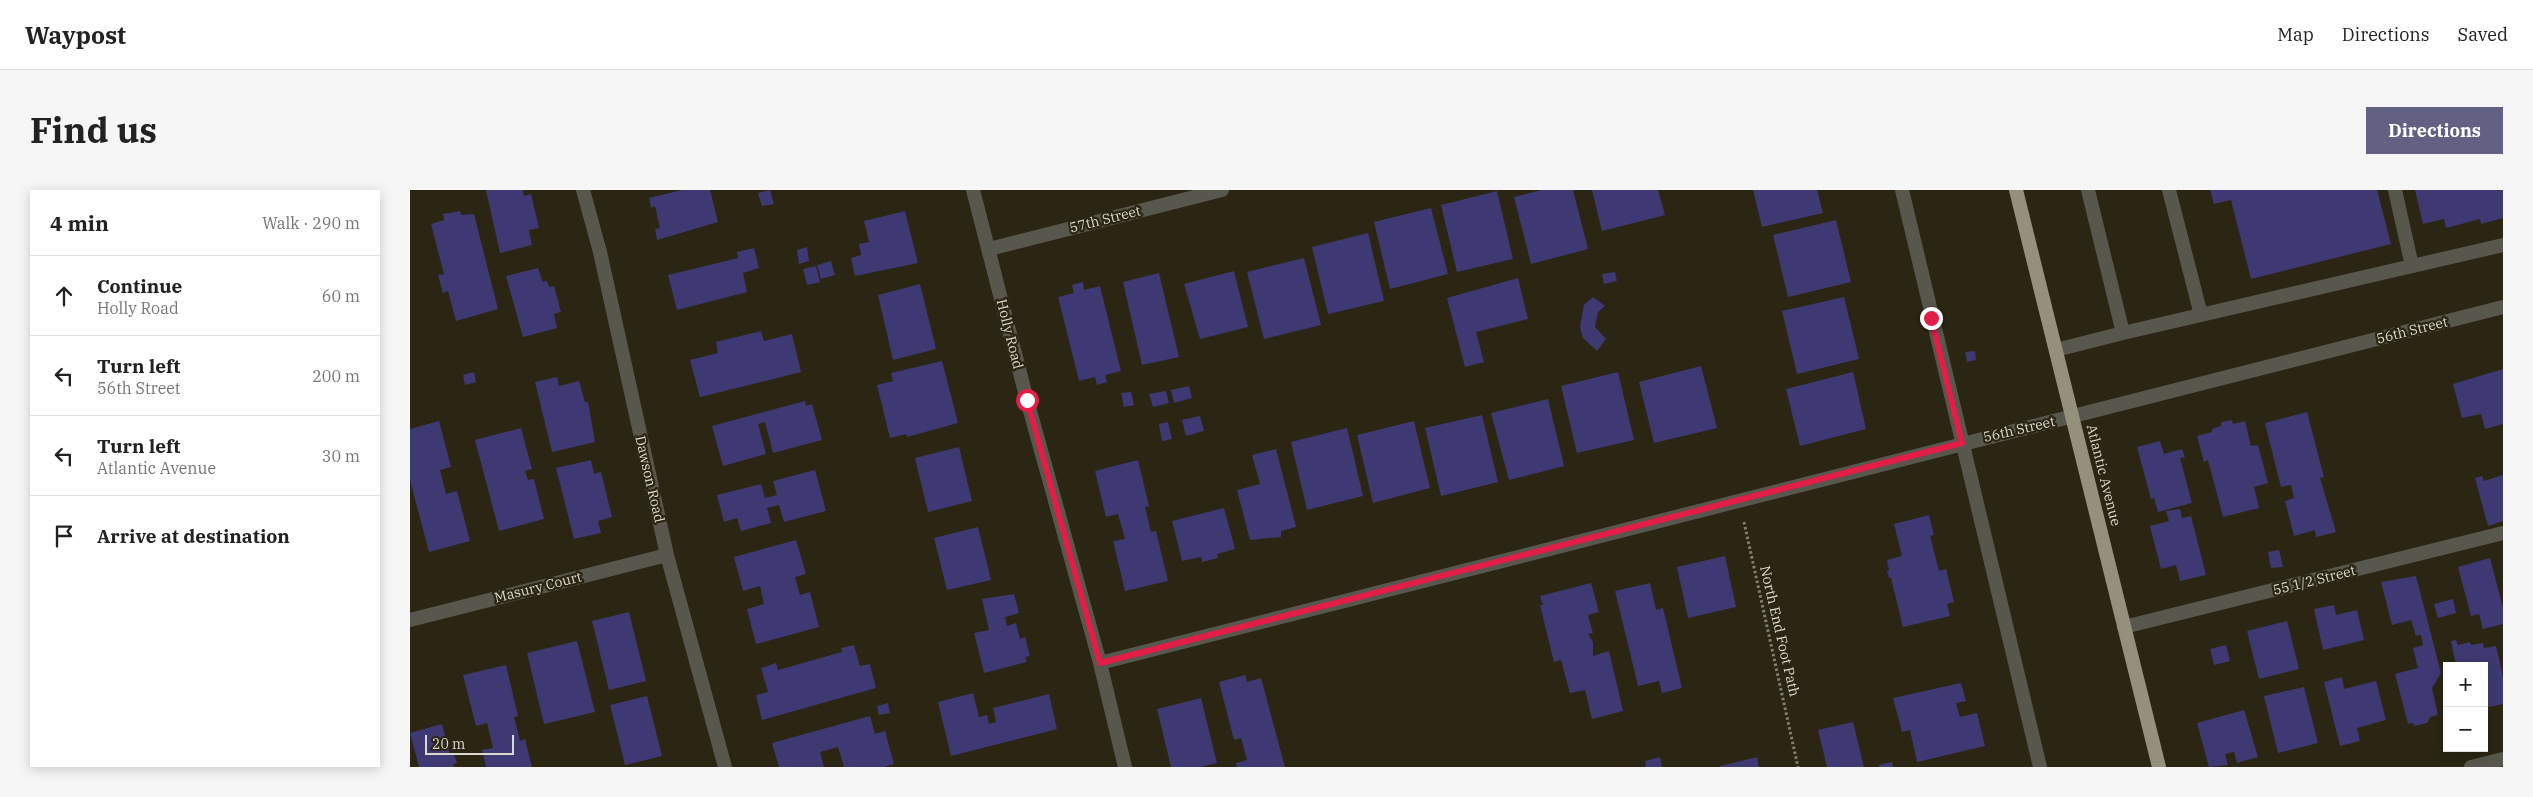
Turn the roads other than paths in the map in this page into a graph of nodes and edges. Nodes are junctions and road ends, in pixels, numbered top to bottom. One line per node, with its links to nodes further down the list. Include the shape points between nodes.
1 (582, 190): 19 (street, Dawson Road, via 600,252)
2 (973, 190): 10 (street, Holly Road)
3 (1222, 190): 10 (street, 57th Street)
4 (1902, 190): 17 (street)
5 (2016, 190): 15 (highway, Atlantic Avenue)
6 (2088, 190): 14 (street)
7 (2170, 190): 13 (street)
8 (2396, 190): 11 (street)
9 (2503, 244): 11 (street)
10 (989, 249): 22 (street, Holly Road)
11 (2412, 266): 13 (street)
12 (2503, 307): 16 (street, 56th Street)
13 (2200, 315): 14 (street)
14 (2123, 333): 15 (street)
15 (2056, 350): 16 (highway, Atlantic Avenue)
16 (2072, 416): 17 (street, 56th Street); 21 (highway, Atlantic Avenue)
17 (1962, 443): 22 (street, 56th Street); 26 (street)
18 (2503, 533): 21 (street, 55 1/2 Street)
19 (667, 555): 20 (street, Masury Court); 24 (street, Dawson Road)
20 (410, 620)
21 (2124, 626): 27 (highway, Atlantic Avenue)
22 (1100, 663): 25 (street, Holly Road)
23 (2503, 759): 28 (street)
24 (725, 767)
25 (1125, 767)
26 (2040, 767)
27 (2159, 767)
28 (2471, 767)

